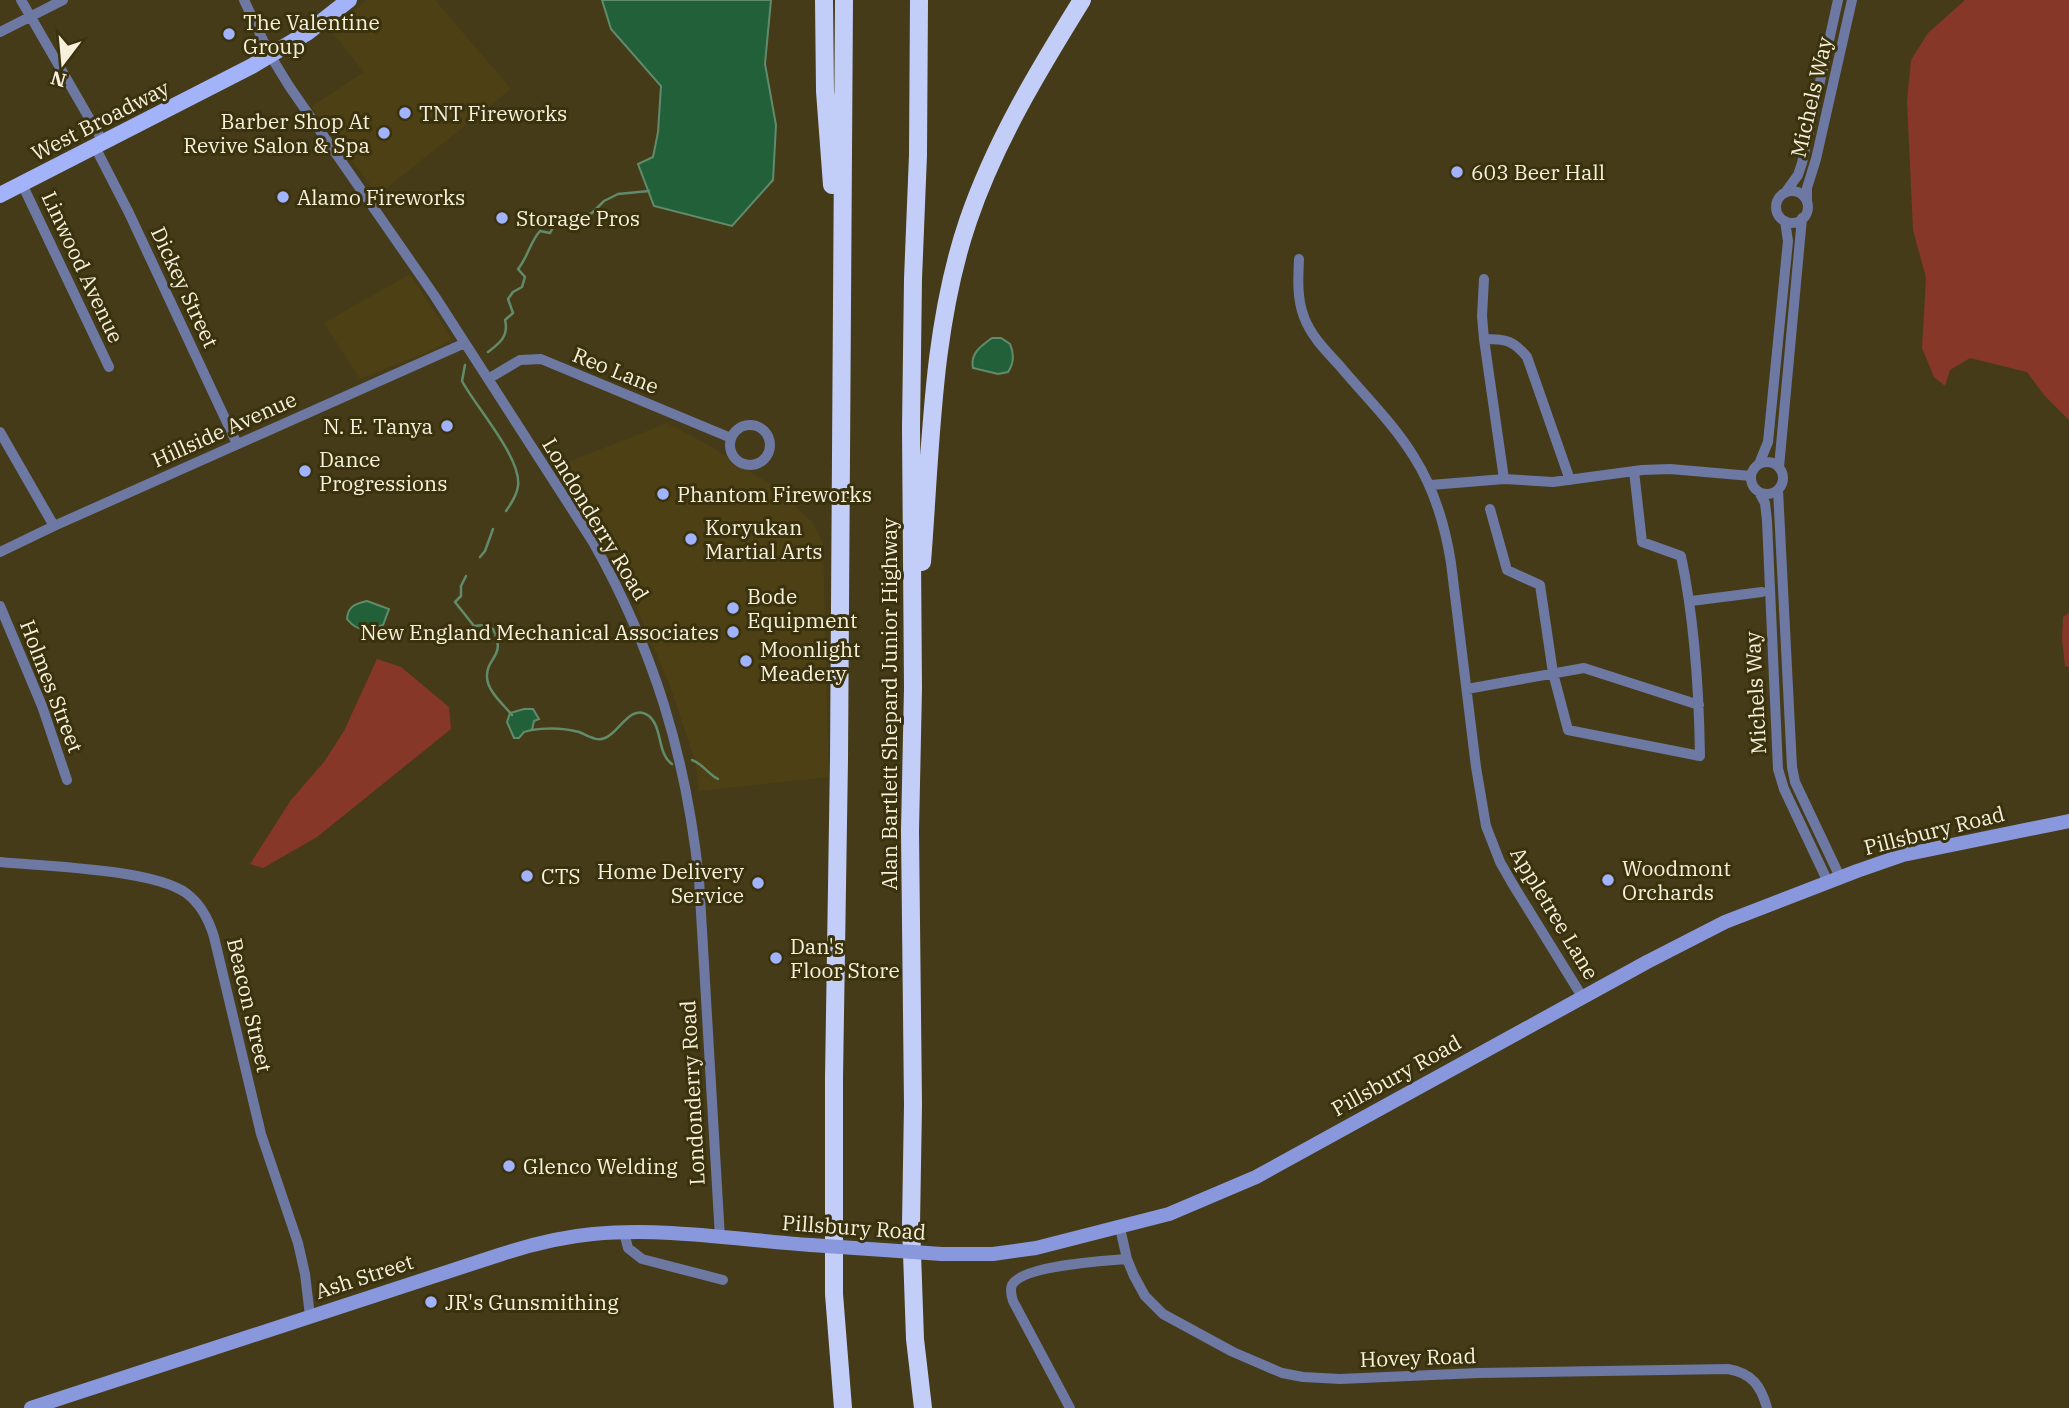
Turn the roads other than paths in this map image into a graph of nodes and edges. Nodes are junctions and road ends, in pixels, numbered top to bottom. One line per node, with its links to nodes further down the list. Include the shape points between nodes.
1 (21, 0): 11 (street, Dickey Street)
2 (63, 0): 11 (street)
3 (244, 0): 13 (street, Londonderry Road)
4 (349, 0): 13 (main road, West Broadway)
5 (824, 0): 23 (highway, via 825,91)
6 (844, 0): 23 (highway)
7 (919, 0): 47 (highway, Alan Bartlett Shepard Junior Highway, via 912,292)
8 (1082, 0): 47 (highway, via 994,155 956,266 936,379)
9 (1838, 0): 16 (street, Michels Way, via 1800,170)
10 (1852, 0): 18 (street, Michels Way)
11 (30, 17): 12 (street); 14 (street, Dickey Street)
12 (0, 32)
13 (270, 55): 14 (main road, West Broadway); 25 (street, Londonderry Road)
14 (99, 145): 15 (main road, West Broadway); 30 (street, Dickey Street)
15 (22, 184): 17 (main road, West Broadway); 26 (street, Linwood Avenue)
16 (1785, 192): 18 (street, via 1800,194); 20 (street, via 1776,209)
17 (0, 195)
18 (1807, 202): 19 (street)
19 (1802, 218): 20 (street); 32 (street)
20 (1785, 221): 31 (street, via 1788,242 1768,442)
21 (1299, 259): 37 (street, Appletree Lane, via 1299,296 1309,328 1392,426)
22 (1484, 279): 24 (street)
23 (842, 299): 62 (highway, via 834,1294)
24 (1484, 339): 35 (street); 36 (street, via 1516,343 1527,357)
25 (465, 343): 27 (street, Londonderry Road); 30 (street, Hillside Avenue)
26 (109, 367)
27 (488, 379): 29 (street, Reo Lane, via 520,360 541,359); 57 (street, Londonderry Road, via 614,579 672,727 691,809 699,879)
28 (2, 438): 41 (street)
29 (731, 438): 29 (street, via 733,457 744,464 757,464 768,456 769,436 753,425 740,428)
30 (237, 444): 41 (street, Hillside Avenue)
31 (1759, 464): 32 (street); 34 (street)
32 (1779, 467): 38 (street, via 1783,480)
33 (1634, 471): 34 (street, via 1670,469); 36 (street); 44 (street, via 1642,542 1681,556)
34 (1751, 476): 39 (street)
35 (1504, 479): 36 (street); 37 (street)
36 (1570, 480)
37 (1431, 485): 48 (street, Appletree Lane, via 1447,538)
38 (1778, 490): 39 (street); 53 (street, Michels Way, via 1792,767)
39 (1759, 492): 53 (street, Michels Way, via 1767,521 1778,769 1788,798)
40 (1490, 509): 46 (street, via 1507,570 1540,585)
41 (54, 526): 42 (street, Hillside Avenue)
42 (0, 552)
43 (1762, 592): 44 (street)
44 (1691, 601): 49 (street)
45 (0, 606): 50 (street, Holmes Street, via 42,705)
46 (1553, 673): 48 (street); 49 (street, via 1584,668); 49 (street, via 1568,730 1700,756)
47 (913, 688): 63 (highway, Alan Bartlett Shepard Junior Highway, via 911,1249)
48 (1467, 689): 54 (street, Appletree Lane, via 1486,826 1500,862)
49 (1699, 705)
50 (67, 780)
51 (2069, 821): 53 (street, Pillsbury Road, via 1903,855)
52 (0, 862): 60 (street, Beacon Street, via 158,881 186,893 201,909 215,937 261,1134 298,1243)
53 (1834, 879): 54 (street, Pillsbury Road, via 1725,922)
54 (1583, 998): 55 (street, Pillsbury Road, via 1256,1177 1169,1213)
55 (1120, 1227): 57 (street, Pillsbury Road, bridge, via 1015,1252 973,1255); 58 (street, Hovey Road)
56 (624, 1232): 57 (street, Ash Street); 59 (street, via 628,1248 642,1259); 60 (street, Ash Street, via 529,1245)
57 (720, 1238)
58 (1127, 1259): 64 (street, via 1026,1274 1012,1286 1013,1301); 65 (street, Hovey Road, via 1145,1296 1163,1314 1258,1363 1303,1377 1340,1380 1728,1369 1759,1384)
59 (723, 1280)
60 (310, 1316): 61 (street, Ash Street)
61 (31, 1408)
62 (843, 1408)
63 (923, 1408)
64 (1070, 1408)
65 (1767, 1408)

